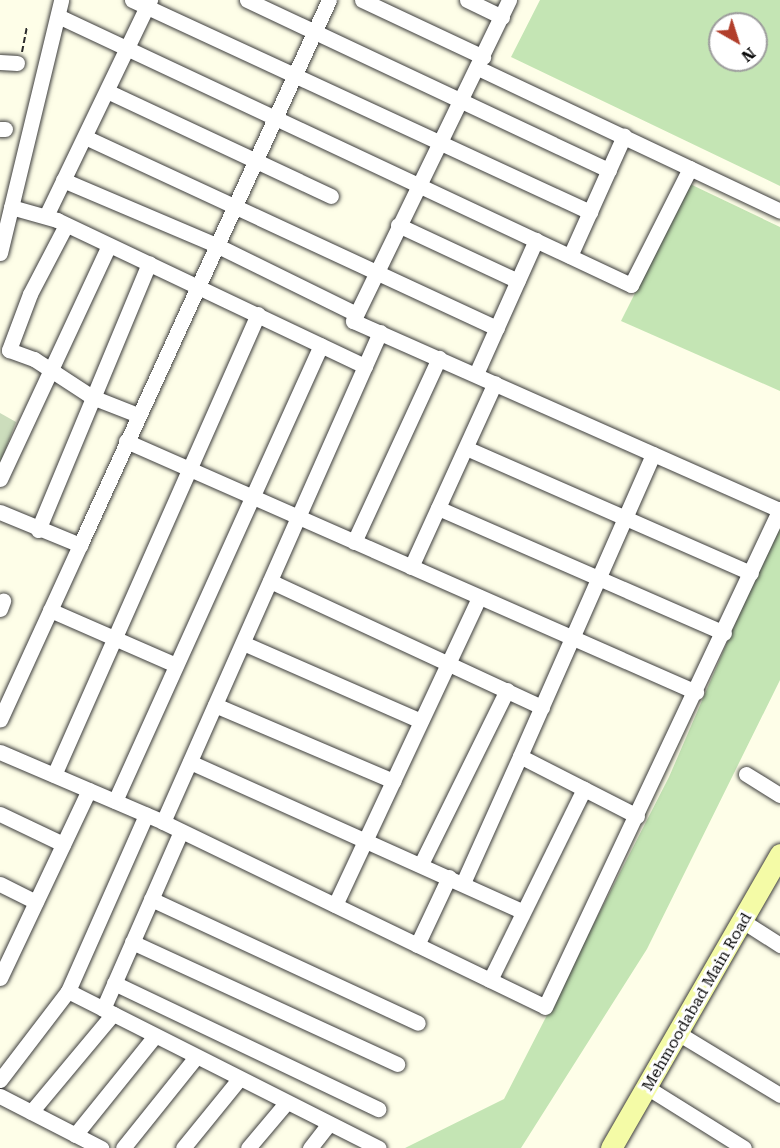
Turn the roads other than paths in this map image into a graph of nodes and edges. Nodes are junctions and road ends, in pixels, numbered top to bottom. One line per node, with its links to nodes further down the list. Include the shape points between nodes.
1 (61, 0): 9 (street)
2 (132, 0): 8 (street)
3 (247, 0): 11 (street)
4 (329, 0): 11 (street)
5 (362, 0): 14 (street)
6 (467, 0): 10 (street)
7 (509, 0): 10 (street)
8 (149, 3): 12 (street); 16 (street)
9 (58, 16): 12 (street); 30 (street)
10 (502, 17): 14 (street)
11 (315, 31): 16 (street); 18 (street)
12 (128, 49): 17 (street); 19 (street)
13 (0, 62): 15 (street)
14 (480, 62): 18 (street); 20 (street)
15 (17, 63)
16 (294, 75): 19 (street); 22 (street)
17 (109, 92): 21 (street); 23 (street)
18 (459, 97): 22 (street); 25 (street)
19 (274, 117): 23 (street); 27 (street)
20 (624, 136): 24 (street); 25 (street)
21 (85, 137): 26 (street); 29 (street)
22 (438, 142): 27 (street); 32 (street)
23 (254, 160): 28 (street); 29 (street)
24 (690, 168): 31 (street); 40 (street, via 631,285)
25 (609, 170): 32 (street)
26 (63, 180): 33 (street); 37 (street)
27 (417, 184): 35 (street); 36 (street)
28 (331, 196)
29 (233, 204): 37 (street); 42 (street)
30 (11, 207): 33 (street); 39 (street)
31 (780, 211)
32 (590, 212): 40 (street)
33 (46, 216): 34 (street)
34 (66, 225): 38 (street); 52 (street, via 30,294 9,350)
35 (399, 225): 42 (street); 43 (street)
36 (536, 240): 40 (street); 43 (street)
37 (214, 244): 44 (street); 46 (street)
38 (110, 245): 41 (street); 52 (street)
39 (0, 253)
40 (570, 256)
41 (149, 263): 44 (street); 55 (street)
42 (376, 270): 46 (street); 47 (street)
43 (518, 280): 47 (street)
44 (196, 284): 45 (street); 56 (street)
45 (258, 314): 49 (street); 60 (street)
46 (356, 314): 48 (street, via 352,321)
47 (497, 328): 53 (street)
48 (380, 332): 50 (street); 51 (street)
49 (321, 345): 51 (street); 62 (street)
50 (439, 358): 53 (street); 69 (street)
51 (365, 366): 66 (street)
52 (51, 372): 55 (street); 61 (street)
53 (476, 374): 54 (street)
54 (495, 383): 58 (street); 59 (street)
55 (92, 397): 56 (street); 68 (street)
56 (138, 415): 57 (street)
57 (126, 441): 60 (street); 70 (street)
58 (466, 448): 63 (street); 67 (street)
59 (653, 454): 64 (street); 67 (street)
60 (189, 469): 62 (street); 78 (street)
61 (0, 479)
62 (252, 497): 66 (street); 82 (street)
63 (438, 508): 71 (street); 73 (street)
64 (780, 509): 72 (street)
65 (0, 512): 68 (street)
66 (298, 518): 69 (street); 74 (street)
67 (624, 518): 72 (street); 73 (street)
68 (38, 530): 70 (street)
69 (354, 542): 71 (street)
70 (80, 545): 76 (street)
71 (411, 567): 75 (street)
72 (751, 573): 77 (street)
73 (599, 578): 77 (street); 79 (street)
74 (270, 582): 80 (street); 81 (street)
75 (480, 597): 79 (street); 81 (street)
76 (50, 610): 78 (street); 87 (street)
77 (724, 633): 84 (street)
78 (114, 638): 82 (street); 93 (street)
79 (572, 638): 84 (street); 86 (street)
80 (243, 643): 85 (street); 88 (street)
81 (448, 664): 83 (street); 88 (street)
82 (176, 666): 98 (street)
83 (507, 690): 86 (street); 107 (street)
84 (696, 692): 101 (street)
85 (215, 705): 91 (street); 94 (street)
86 (542, 706): 90 (street)
87 (0, 720)
88 (421, 722): 94 (street)
89 (1, 755): 93 (street)
90 (519, 756): 95 (street); 108 (street)
91 (190, 762): 102 (street); 104 (street)
92 (746, 774): 97 (street)
93 (54, 775): 96 (street)
94 (393, 781): 104 (street)
95 (584, 789): 101 (street); 113 (street)
96 (89, 790): 98 (street); 105 (street)
97 (780, 795)
98 (115, 801): 100 (street)
99 (0, 814): 105 (street)
100 (146, 815): 102 (street); 122 (street)
101 (637, 816): 120 (street, via 545,1006)
102 (163, 822): 103 (street)
103 (181, 831): 110 (street); 112 (street)
104 (366, 838): 107 (street); 112 (street)
105 (63, 844): 111 (street)
106 (779, 860): 114 (main road, Mehmoodabad Main Road)
107 (421, 864): 108 (street)
108 (456, 880): 113 (street); 116 (street)
109 (0, 884): 111 (street)
110 (151, 899): 115 (street); 124 (street)
111 (36, 902): 118 (street)
112 (335, 905): 116 (street)
113 (523, 912): 120 (street)
114 (744, 922): 117 (street); 125 (main road, Mehmoodabad Main Road)
115 (132, 942): 121 (street); 128 (street)
116 (417, 945): 120 (street)
117 (780, 945)
118 (4, 960): 119 (street)
119 (0, 978)
120 (490, 980)
121 (114, 983): 123 (street); 135 (street)
122 (68, 991): 123 (street); 130 (street)
123 (108, 1011): 126 (street); 136 (street)
124 (418, 1023)
125 (681, 1035): 131 (main road, Mehmoodabad Main Road); 132 (street)
126 (155, 1036): 127 (street); 138 (street)
127 (196, 1057): 129 (street); 140 (street)
128 (397, 1064)
129 (239, 1079): 134 (street); 141 (street)
130 (0, 1080)
131 (648, 1088): 145 (main road, Mehmoodabad Main Road); 146 (street)
132 (780, 1095)
133 (0, 1096): 136 (street)
134 (285, 1103): 137 (street); 142 (street)
135 (378, 1109)
136 (31, 1112): 138 (street)
137 (328, 1125): 143 (street); 144 (street)
138 (75, 1135): 139 (street)
139 (101, 1148)
140 (123, 1148)
141 (183, 1148)
142 (248, 1148)
143 (310, 1148)
144 (379, 1148)
145 (611, 1148)
146 (744, 1148)

